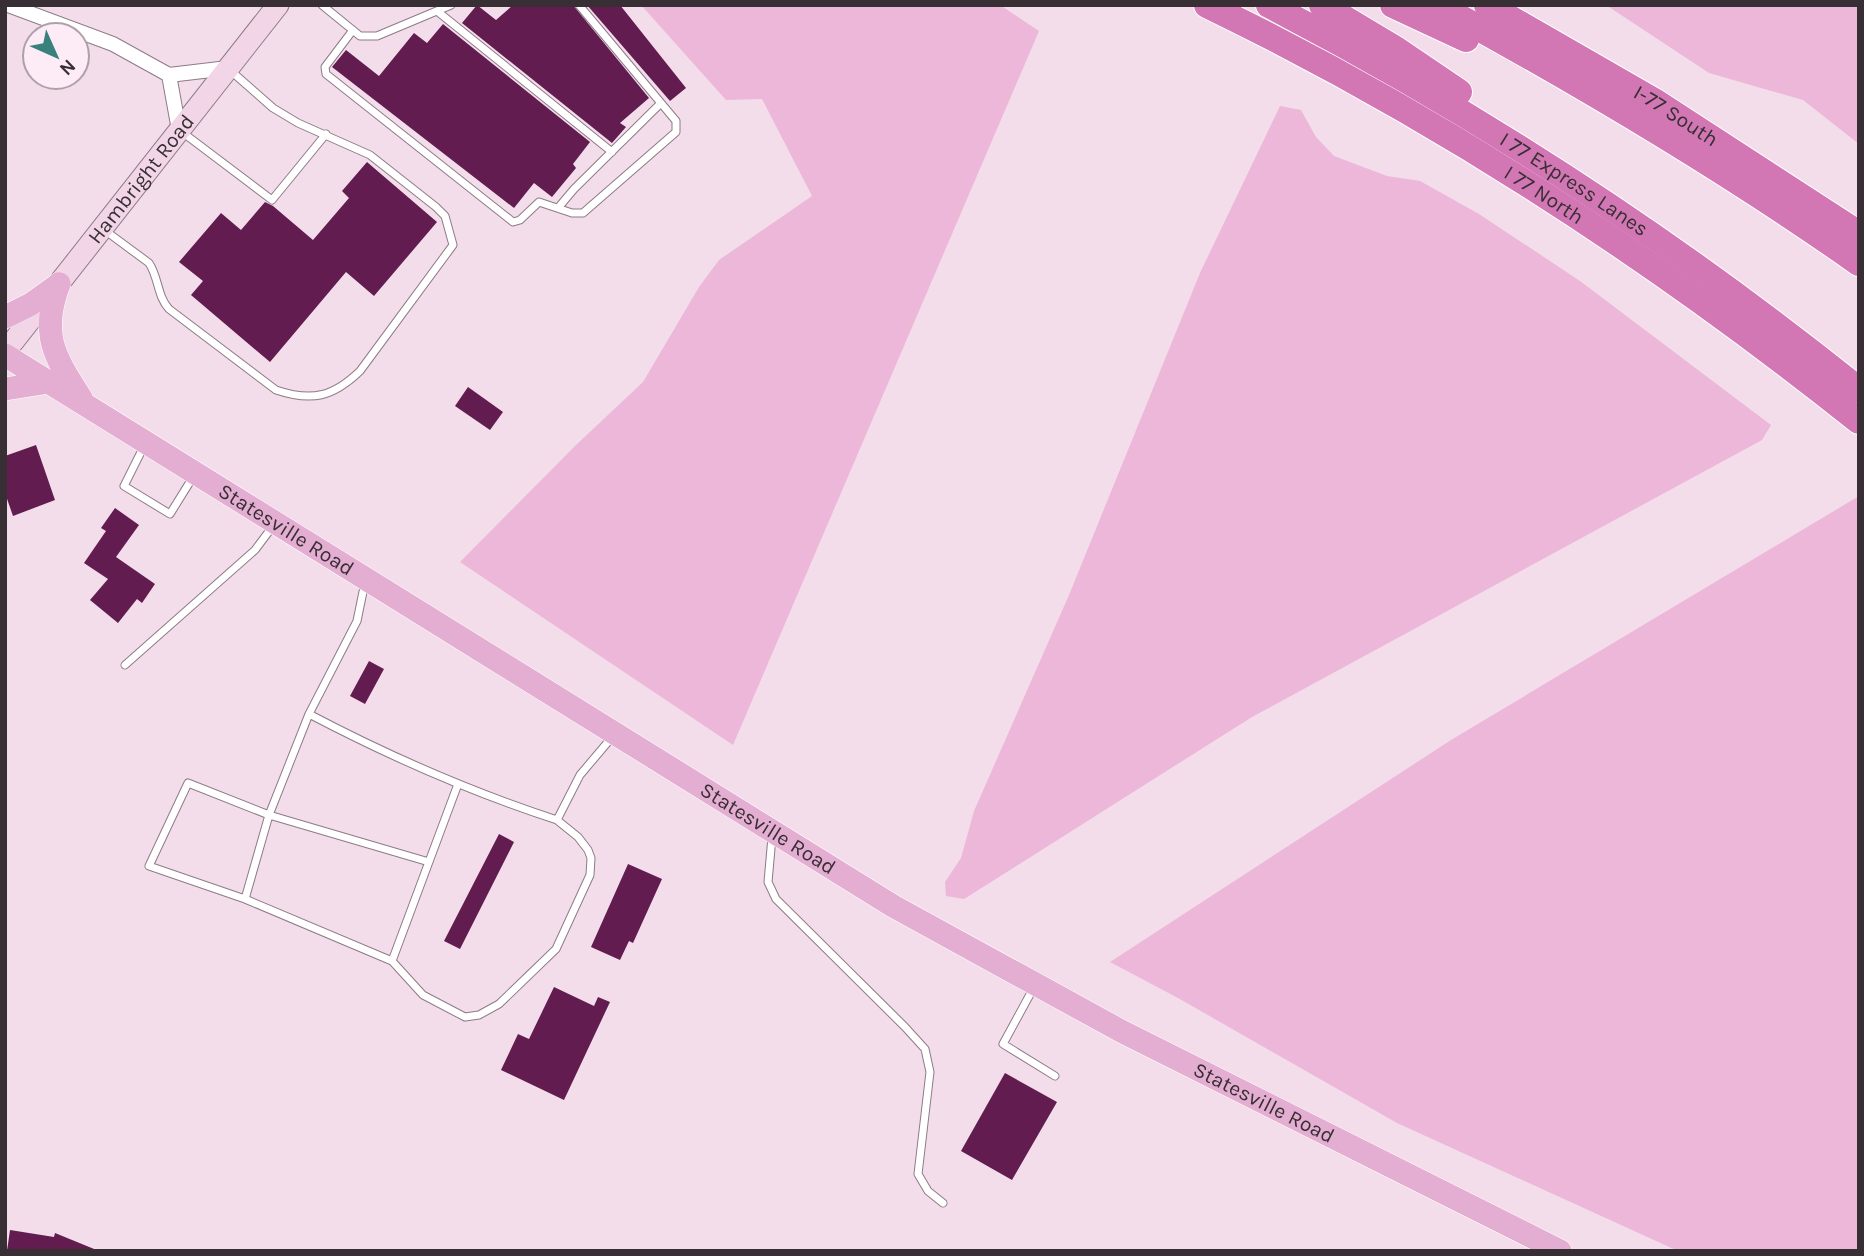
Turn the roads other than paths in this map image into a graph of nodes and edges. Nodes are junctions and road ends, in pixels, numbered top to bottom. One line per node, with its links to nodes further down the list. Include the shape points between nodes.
1 (8, 5): 15 (street, via 113,44)
2 (278, 5): 14 (main road, Hambright Road)
3 (322, 5): 13 (lane)
4 (451, 5): 12 (lane)
5 (579, 5): 16 (lane)
6 (1207, 5): 33 (highway, I 77 North, via 1377,95 1520,179 1660,271)
7 (1269, 5): 21 (highway, I 77 Express Lanes, via 1391,70)
8 (1322, 5): 21 (highway, via 1440,78)
9 (1393, 5): 17 (highway)
10 (1437, 5): 17 (highway)
11 (1487, 5): 24 (highway, I-77 South, via 1654,101)
12 (437, 11): 13 (lane, via 377,36 360,36); 20 (lane)
13 (353, 30): 22 (lane, via 325,67 326,74 513,222 539,202)
14 (228, 68): 15 (street); 18 (main road, Hambright Road); 19 (lane, via 273,108)
15 (169, 75): 18 (street)
16 (661, 103): 20 (lane); 22 (lane, via 676,121 676,132 583,213)
17 (1642, 122): 25 (highway)
18 (180, 130): 19 (lane, via 272,200); 23 (main road, Hambright Road)
19 (326, 134): 23 (lane, via 370,155 436,207 445,216 453,245 360,371 330,394 310,397 276,390 169,309 162,302 149,263)
20 (612, 152): 22 (lane)
21 (1606, 203): 31 (highway, I 77 Express Lanes, via 1742,299)
22 (558, 208)
23 (103, 228): 26 (main road, Hambright Road)
24 (1859, 234)
25 (1859, 263)
26 (59, 284): 27 (main road); 28 (main road, Hambright Road); 32 (main road, via 50,314 50,341)
27 (5, 317)
28 (5, 354): 29 (main road, Statesville Road)
29 (49, 382): 30 (main road); 32 (main road, Statesville Road)
30 (5, 389)
31 (1859, 390)
32 (84, 404): 34 (main road, Statesville Road)
33 (1859, 421)
34 (146, 442): 35 (main road, Statesville Road); 35 (lane, via 124,486 170,514)
35 (195, 473): 36 (main road, Statesville Road)
36 (275, 523): 37 (main road, Statesville Road); 38 (lane, via 256,550)
37 (365, 578): 39 (lane, via 357,621); 40 (main road, Statesville Road)
38 (125, 665)
39 (309, 714): 41 (lane); 42 (lane)
40 (615, 733): 43 (lane, via 580,775); 44 (main road, Statesville Road)
41 (458, 784): 43 (lane); 45 (lane)
42 (270, 815): 45 (lane); 46 (lane); 46 (lane, via 188,783 149,866)
43 (557, 820): 47 (lane, via 588,850 590,875 556,949 499,1004 465,1017 423,995)
44 (773, 831): 48 (main road, Statesville Road, via 893,906); 50 (lane, via 768,882 776,900 925,1049 930,1072 918,1174 928,1191)
45 (429, 862): 47 (lane)
46 (245, 899): 47 (lane)
47 (391, 961)
48 (1035, 985): 49 (lane, via 1003,1044); 51 (main road, Statesville Road)
49 (1055, 1076)
50 (943, 1203)
51 (1560, 1251)

